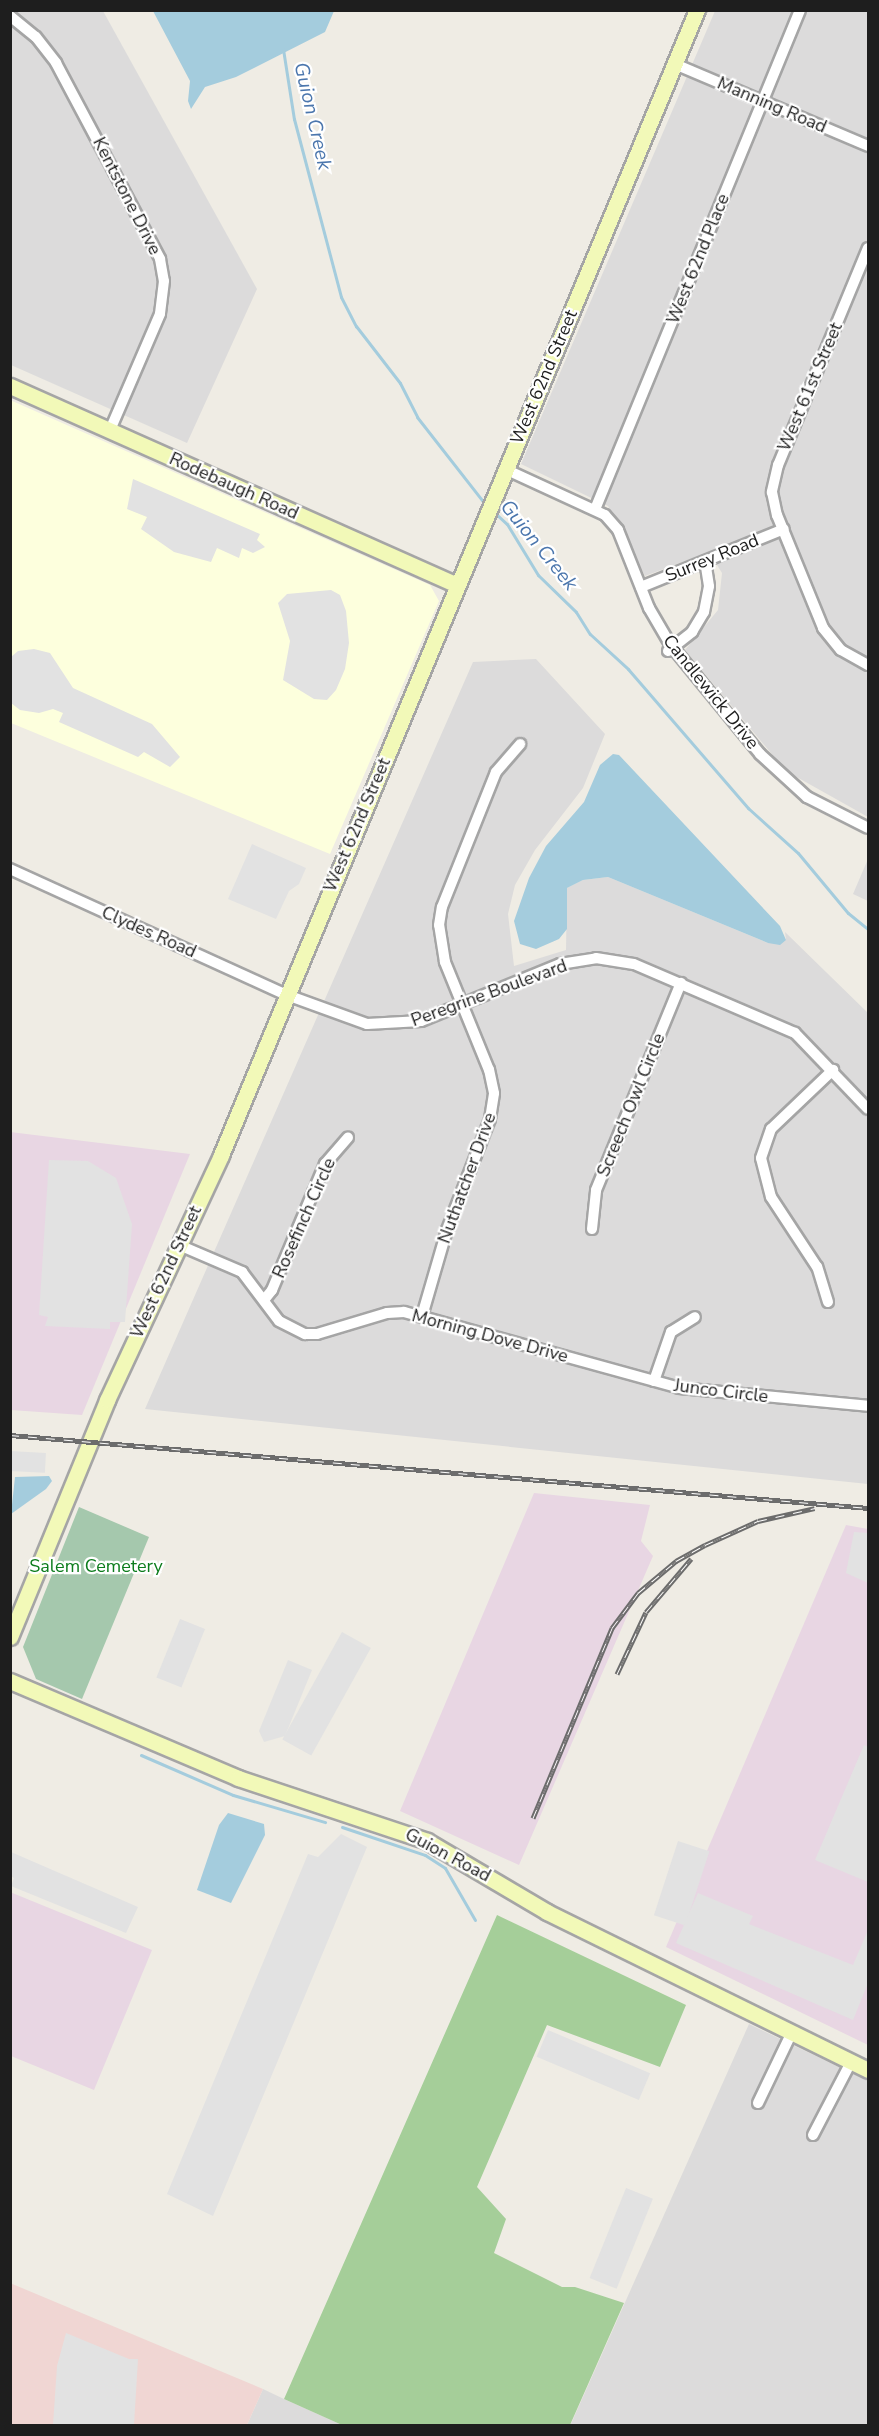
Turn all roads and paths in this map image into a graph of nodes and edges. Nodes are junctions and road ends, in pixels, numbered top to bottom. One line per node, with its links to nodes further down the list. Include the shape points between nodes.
1 (697, 10): 4 (street, West 62nd Street)
2 (800, 10): 5 (street, West 62nd Place)
3 (10, 16): 9 (street, Kentstone Drive, via 36,37 56,63 160,259 164,281 160,314)
4 (675, 64): 5 (street, Manning Road); 10 (street, West 62nd Street)
5 (762, 101): 6 (street, Manning Road); 11 (street, West 62nd Place)
6 (868, 146)
7 (868, 248): 12 (street, West 61st Street, via 778,465 772,492)
8 (10, 386): 9 (street, Rodebaugh Road)
9 (110, 430): 14 (street, Rodebaugh Road)
10 (505, 469): 11 (street, Candlewick Drive); 14 (street, West 62nd Street)
11 (596, 507): 15 (street, Candlewick Drive, via 618,530)
12 (784, 529): 13 (street, Surrey Road); 17 (street, West 61st Street, via 828,636 844,653)
13 (705, 561): 15 (street, Surrey Road); 16 (street, via 709,586 704,612 696,628)
14 (457, 585): 22 (street, West 62nd Street)
15 (641, 587): 16 (street, Candlewick Drive)
16 (670, 650): 19 (street, Candlewick Drive, via 779,774 819,805)
17 (868, 665)
18 (520, 744): 23 (street, Nuthatcher Drive, via 496,772 442,907 445,962)
19 (868, 828)
20 (10, 869): 22 (street, Clydes Road)
21 (681, 983): 23 (street, Peregrine Boulevard, via 634,964 596,958 560,964); 24 (street, Peregrine Boulevard, via 795,1033); 27 (street, Screech Owl Circle, via 596,1190)
22 (287, 995): 23 (street, Peregrine Boulevard, via 346,1018 387,1025 421,1021); 28 (street, West 62nd Street)
23 (462, 1005): 31 (street, Nuthatcher Drive, via 489,1070 494,1106 447,1230)
24 (833, 1070): 25 (street); 30 (street, via 777,1121 761,1158 771,1197 817,1267)
25 (868, 1109)
26 (348, 1138): 29 (street, Rosefinch Circle, via 325,1164 272,1290)
27 (592, 1229)
28 (179, 1245): 29 (street, Morning Dove Drive, via 242,1272); 35 (street, West 62nd Street, via 107,1400)
29 (264, 1300): 31 (street, Morning Dove Drive, via 279,1320 305,1334 317,1334 387,1312)
30 (828, 1302)
31 (422, 1316): 33 (street, Morning Dove Drive)
32 (695, 1317): 33 (street, Junco Circle, via 671,1332)
33 (654, 1381): 34 (street, Junco Circle, via 679,1388)
34 (868, 1406)
35 (10, 1637)
36 (10, 1681): 37 (street, Guion Road, via 238,1778 422,1838 547,1912)
37 (792, 2032): 38 (street, Guion Road); 40 (street)
38 (851, 2062): 39 (street, Guion Road); 41 (street)
39 (868, 2070)
40 (758, 2103)
41 (813, 2135)

